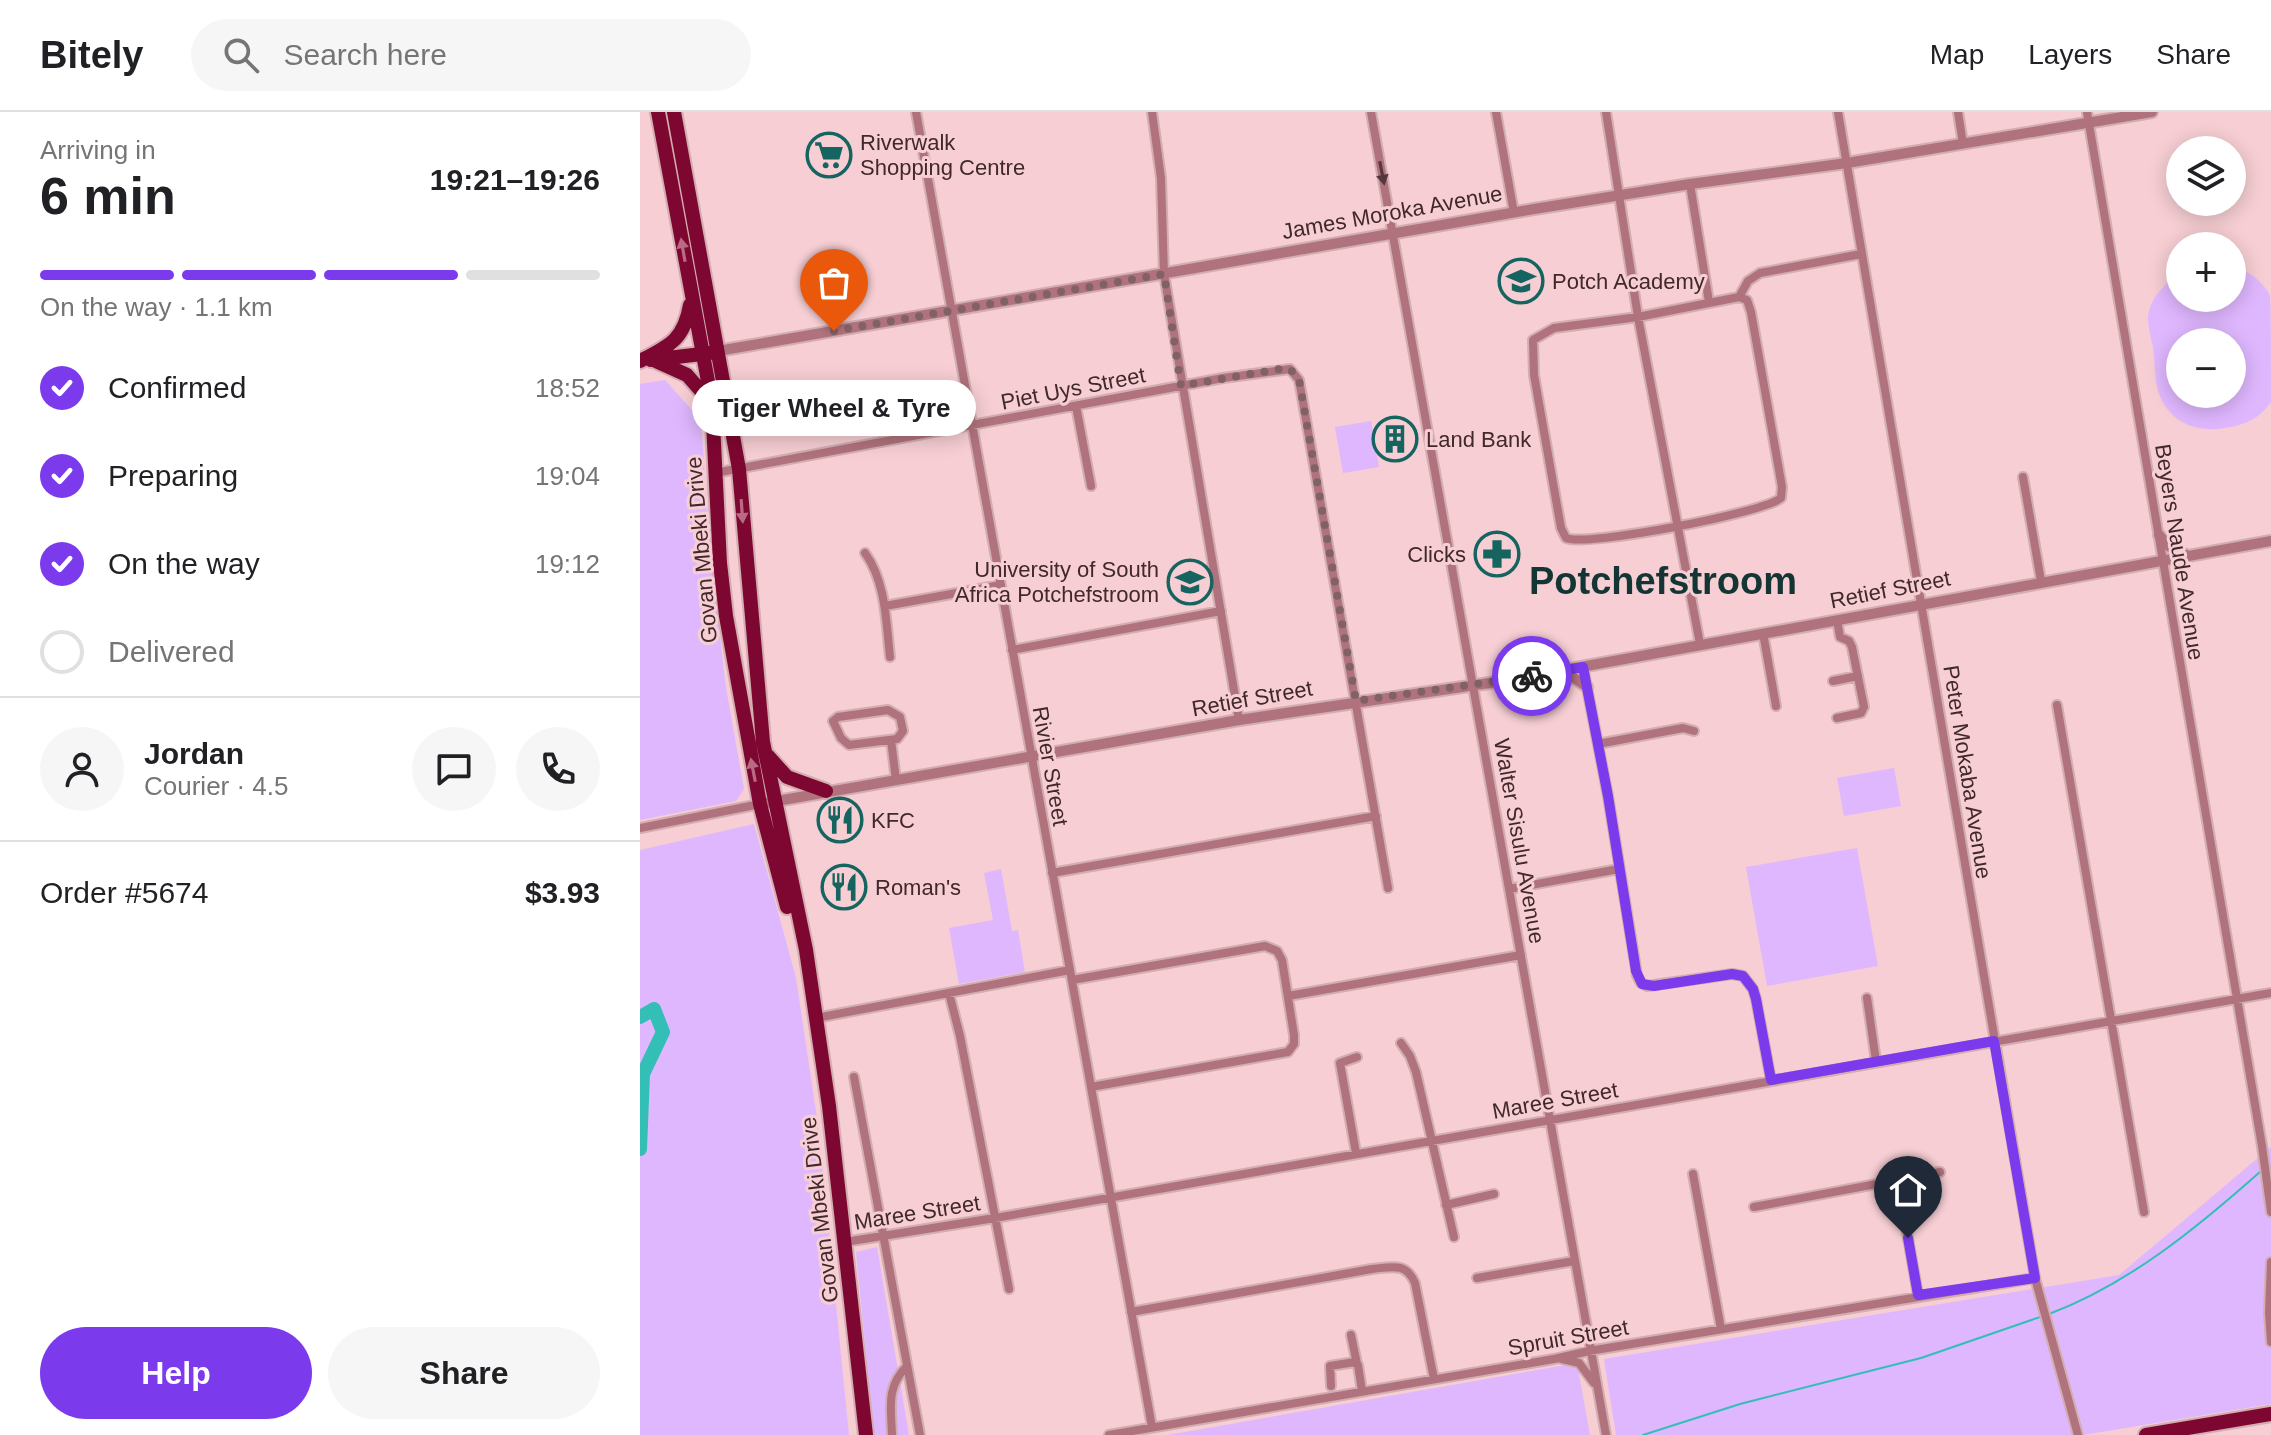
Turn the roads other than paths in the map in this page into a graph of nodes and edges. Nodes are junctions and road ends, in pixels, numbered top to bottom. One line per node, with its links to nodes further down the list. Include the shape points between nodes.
1 (658, 112): 22 (main road, Govan Mbeki Drive, one-way to 1)
2 (674, 112): 27 (main road, Govan Mbeki Drive)
3 (916, 112): 25 (street, Rivier Street)
4 (1152, 112): 21 (street, via 1161,178)
5 (1371, 112): 19 (street, Walter Sisulu Avenue, one-way to 19)
6 (1496, 112): 18 (street)
7 (1606, 112): 17 (street)
8 (1838, 112): 15 (street, Peter Mokaba Avenue)
9 (1958, 112): 14 (street)
10 (2113, 112): 12 (street)
11 (2152, 112): 12 (street, James Moroka Avenue)
12 (2130, 116): 13 (street, James Moroka Avenue)
13 (2088, 117): 14 (street, James Moroka Avenue); 39 (street, Beyers Naude Avenue)
14 (1963, 144): 15 (street, James Moroka Avenue)
15 (1847, 163): 16 (street, James Moroka Avenue); 20 (street, Peter Mokaba Avenue)
16 (1690, 184): 17 (street, James Moroka Avenue); 24 (street)
17 (1619, 195): 18 (street, James Moroka Avenue); 26 (street)
18 (1514, 213): 19 (street, James Moroka Avenue)
19 (1394, 235): 21 (street, James Moroka Avenue); 58 (street, Walter Sisulu Avenue)
20 (1861, 254): 23 (street, via 1760,273); 46 (street, Peter Mokaba Avenue)
21 (1164, 274): 25 (street, James Moroka Avenue); 30 (street)
22 (692, 297): 28 (main road, Govan Mbeki Drive); 29 (main road, via 673,343)
23 (1739, 297): 24 (street); 38 (street, via 1747,300 1751,312 1781,498)
24 (1709, 302): 26 (street)
25 (952, 310): 27 (street, James Moroka Avenue); 33 (street, Rivier Street)
26 (1638, 317): 38 (street); 38 (street, via 1554,328 1532,342 1561,528 1574,541)
27 (718, 351): 28 (main road, James Moroka Avenue); 34 (main road, Govan Mbeki Drive)
28 (702, 354): 29 (main road, James Moroka Avenue); 31 (main road, Govan Mbeki Drive)
29 (644, 361): 31 (main road, via 687,375)
30 (1181, 386): 32 (street, Piet Uys Street); 48 (street); 60 (street, Piet Uys Street, via 1280,369 1294,373)
31 (712, 403): 35 (main road, Govan Mbeki Drive)
32 (1076, 406): 33 (street, Piet Uys Street); 37 (street)
33 (972, 426): 34 (street, Piet Uys Street); 45 (street, Rivier Street)
34 (739, 469): 35 (street, Piet Uys Street); 68 (main road, Govan Mbeki Drive, one-way to 68)
35 (715, 473): 72 (main road, Govan Mbeki Drive, one-way to 35, via 726,616)
36 (2023, 477): 44 (street)
37 (1091, 486)
38 (1676, 527): 51 (street)
39 (2159, 535): 42 (street); 43 (street, Beyers Naude Avenue)
40 (2271, 541): 42 (street, Retief Street)
41 (865, 553): 47 (street)
42 (2186, 555): 43 (street, Retief Street)
43 (2163, 559): 44 (street, Retief Street); 86 (street, Beyers Naude Avenue)
44 (2041, 581): 46 (street, Retief Street)
45 (1001, 585): 47 (street); 52 (street, Rivier Street)
46 (1921, 603): 49 (street, Retief Street); 89 (street, Peter Mokaba Avenue)
47 (885, 606): 53 (street)
48 (1221, 611): 52 (street); 64 (street)
49 (1837, 620): 50 (street, Retief Street); 56 (street, via 1840,637 1851,644)
50 (1763, 633): 51 (street, Retief Street); 62 (street)
51 (1700, 644): 54 (street, Retief Street)
52 (1012, 650): 69 (street, Rivier Street)
53 (890, 657)
54 (1583, 667): 55 (street, Retief Street); 59 (street)
55 (1554, 672): 58 (street, Retief Street); 59 (street)
56 (1858, 676): 57 (street); 63 (street, via 1863,711)
57 (1833, 681)
58 (1475, 685): 60 (street, Retief Street); 78 (street, Walter Sisulu Avenue)
59 (1587, 687): 67 (street)
60 (1356, 701): 64 (street, Retief Street); 73 (street)
61 (2057, 705): 88 (street)
62 (1776, 706)
63 (1837, 718)
64 (1239, 720): 69 (street, Retief Street)
65 (1694, 731): 67 (street, via 1683,728)
66 (891, 740): 66 (street, via 849,745 833,721 893,711 903,731); 70 (street)
67 (1598, 744): 75 (street)
68 (765, 752): 71 (main road, via 787,777); 72 (main road, Govan Mbeki Drive)
69 (1032, 757): 70 (street, Retief Street); 76 (street, Rivier Street)
70 (896, 780): 71 (street, Retief Street)
71 (826, 791): 72 (street, Retief Street)
72 (768, 803): 74 (street); 87 (main road, Govan Mbeki Drive)
73 (1376, 816): 76 (street); 77 (street)
74 (640, 828)
75 (1619, 869): 78 (street); 94 (street, via 1641,983 1743,976 1756,999)
76 (1052, 873): 80 (street, Rivier Street)
77 (1388, 888)
78 (1509, 889): 79 (street, Walter Sisulu Avenue)
79 (1521, 955): 84 (street); 96 (street, Walter Sisulu Avenue)
80 (1070, 970): 81 (street, Rivier Street); 82 (street)
81 (1072, 980): 84 (street, via 1265,946 1282,960); 95 (street, Rivier Street)
82 (949, 993): 87 (street); 108 (street)
83 (2271, 993): 86 (street, Maree Street)
84 (1288, 996): 95 (street, via 1294,1040 1288,1052)
85 (1867, 998): 92 (street)
86 (2237, 998): 88 (street, Maree Street); 107 (street, Beyers Naude Avenue)
87 (816, 1018): 111 (main road, Govan Mbeki Drive)
88 (2109, 1021): 89 (street, Maree Street); 106 (street)
89 (1994, 1041): 92 (street, Maree Street); 115 (street, Peter Mokaba Avenue)
90 (1401, 1043): 97 (street, via 1416,1072)
91 (1357, 1057): 98 (street, via 1340,1063)
92 (1876, 1061): 94 (street, Maree Street)
93 (854, 1077): 109 (street)
94 (1771, 1080): 96 (street, Maree Street)
95 (1091, 1087): 103 (street, Rivier Street)
96 (1550, 1120): 97 (street, Maree Street); 112 (street, Walter Sisulu Avenue)
97 (1432, 1139): 98 (street, Maree Street); 104 (street)
98 (1356, 1153): 103 (street, Maree Street)
99 (1940, 1172): 101 (street)
100 (1693, 1174): 119 (street)
101 (1898, 1181): 105 (street); 117 (street)
102 (1494, 1194): 104 (street)
103 (1111, 1196): 108 (street, Maree Street); 118 (street, Rivier Street)
104 (1446, 1205): 110 (street)
105 (1754, 1207)
106 (2144, 1212)
107 (2271, 1212)
108 (995, 1218): 109 (street, Maree Street); 116 (street)
109 (883, 1236): 111 (street, Maree Street); 125 (street)
110 (1454, 1237)
111 (845, 1242): 132 (main road, Govan Mbeki Drive)
112 (1574, 1261): 114 (street); 122 (street, Walter Sisulu Avenue)
113 (2271, 1262): 121 (street)
114 (1477, 1278)
115 (2035, 1278): 117 (street, Spruit Street); 137 (street, Peter Mokaba Avenue)
116 (1009, 1289)
117 (1918, 1295): 119 (street, Spruit Street)
118 (1131, 1312): 126 (street, via 1399,1266 1415,1283); 131 (street, Rivier Street)
119 (1721, 1329): 122 (street, Spruit Street)
120 (1351, 1335): 124 (street)
121 (2271, 1342)
122 (1589, 1351): 123 (street, Spruit Street); 128 (street, Walter Sisulu Avenue)
123 (1554, 1359): 126 (street, Spruit Street); 128 (street, via 1579,1363)
124 (1358, 1365): 127 (street, via 1330,1366); 129 (street)
125 (907, 1366): 133 (street, via 897,1375 890,1395); 134 (street)
126 (1434, 1379): 129 (street, Spruit Street)
127 (1331, 1386)
128 (1596, 1387): 136 (street, Walter Sisulu Avenue)
129 (1362, 1391): 131 (street, Spruit Street)
130 (2271, 1414): 138 (main road)
131 (1152, 1427): 135 (street, Spruit Street)
132 (866, 1435)
133 (892, 1435)
134 (920, 1435)
135 (1109, 1435)
136 (1606, 1435)
137 (2078, 1435)
138 (2146, 1435)

